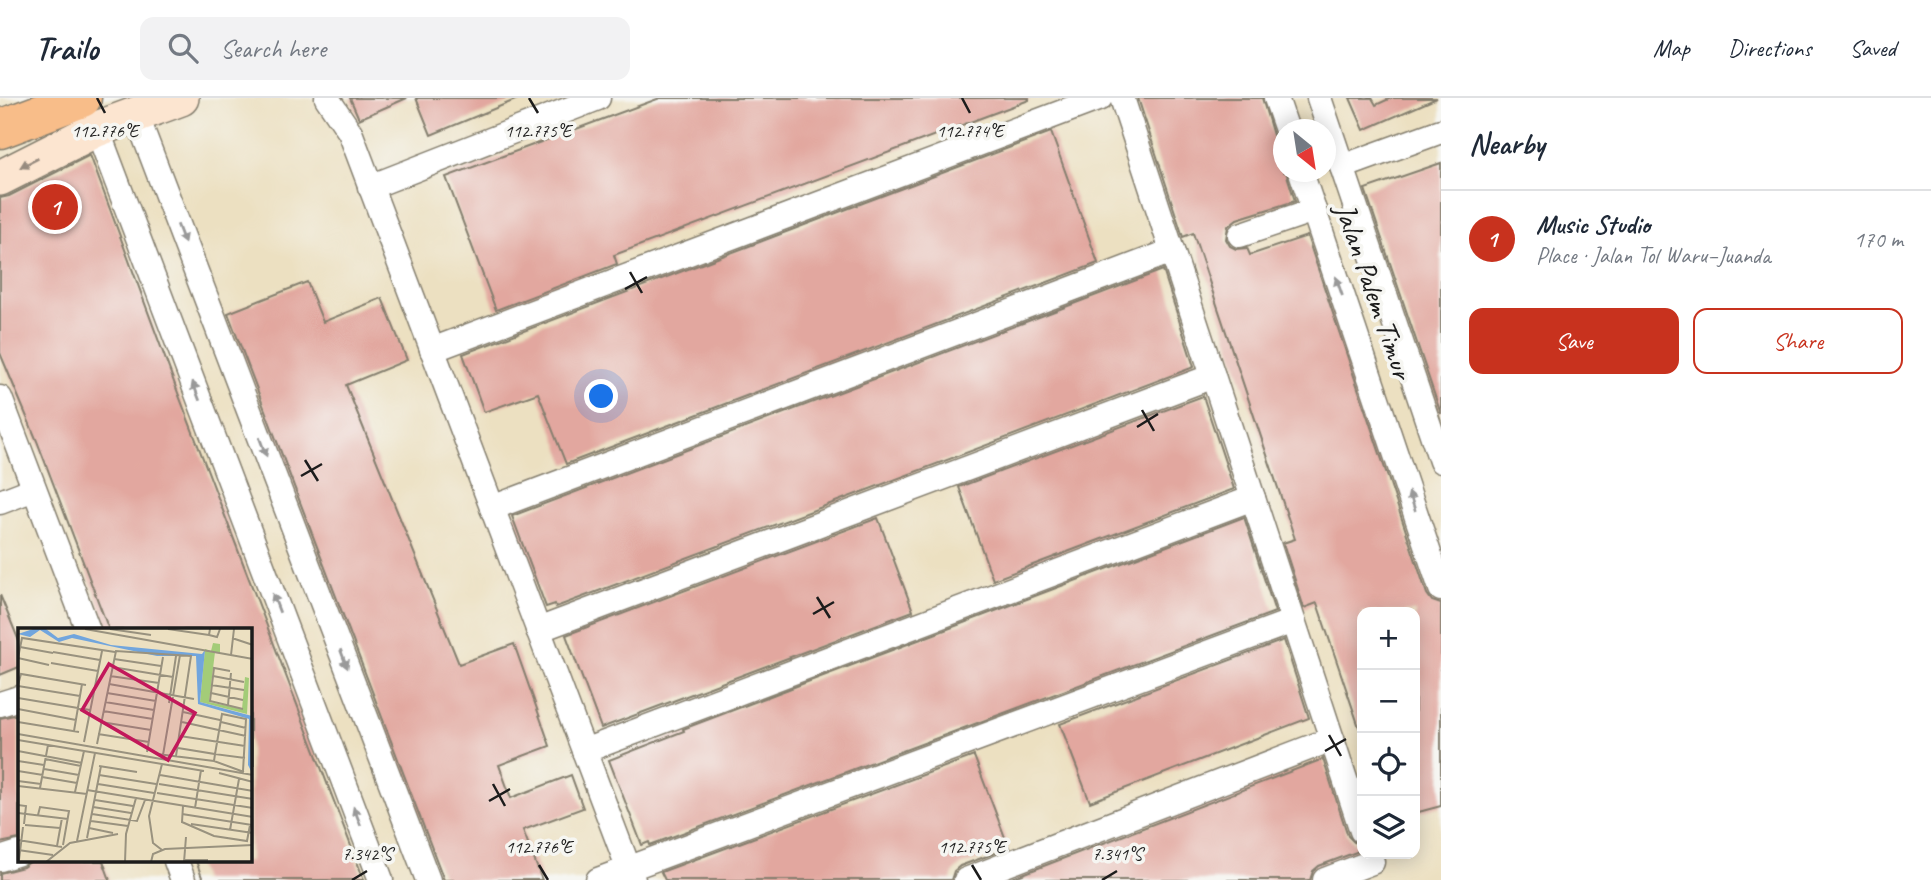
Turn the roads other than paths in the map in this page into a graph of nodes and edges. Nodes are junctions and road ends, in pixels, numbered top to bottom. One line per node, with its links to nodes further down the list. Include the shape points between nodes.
1 (181, 98): 10 (main road)
2 (327, 98): 14 (street)
3 (347, 98): 14 (street)
4 (598, 98): 19 (street)
5 (1100, 98): 23 (street)
6 (1122, 98): 22 (street)
7 (1276, 98): 11 (street)
8 (1319, 98): 16 (street, Jalan Palem Timur)
9 (81, 111): 10 (main road); 12 (highway); 15 (highway); 17 (main road, one-way to 17); 48 (street, one-way to 9)
10 (136, 114): 49 (street, one-way to 49)
11 (1283, 119)
12 (0, 129)
13 (1441, 131): 16 (street)
14 (350, 132): 19 (street)
15 (0, 136)
16 (1342, 167): 26 (street, Jalan Palem Timur)
17 (0, 178)
18 (1305, 182): 20 (street, Jalan Palem Timur)
19 (370, 187): 23 (street)
20 (1314, 209): 21 (street); 27 (street, Jalan Palem Timur, one-way to 20)
21 (1240, 235)
22 (1172, 251): 24 (street); 32 (street)
23 (432, 350): 32 (street)
24 (1213, 376): 30 (street); 36 (street)
25 (0, 398): 29 (street)
26 (1427, 419): 27 (street); 28 (street, Jalan Palem Timur)
27 (1388, 428): 33 (street, Jalan Palem Timur, one-way to 27)
28 (1441, 461)
29 (34, 489): 31 (street); 35 (street)
30 (1253, 498): 34 (street); 40 (street)
31 (0, 502)
32 (492, 508): 36 (street)
33 (1441, 589)
34 (1293, 621): 39 (street); 46 (street)
35 (87, 628)
36 (538, 630): 40 (street)
37 (18, 698): 38 (street)
38 (0, 704)
39 (1332, 739): 41 (street); 51 (street)
40 (584, 751): 46 (street)
41 (1357, 816)
42 (18, 853): 43 (street)
43 (0, 859)
44 (176, 862): 47 (street)
45 (1374, 865): 52 (street)
46 (630, 874): 50 (street)
47 (183, 880)
48 (381, 880)
49 (428, 880)
50 (598, 880)
51 (966, 880)
52 (1325, 880)

